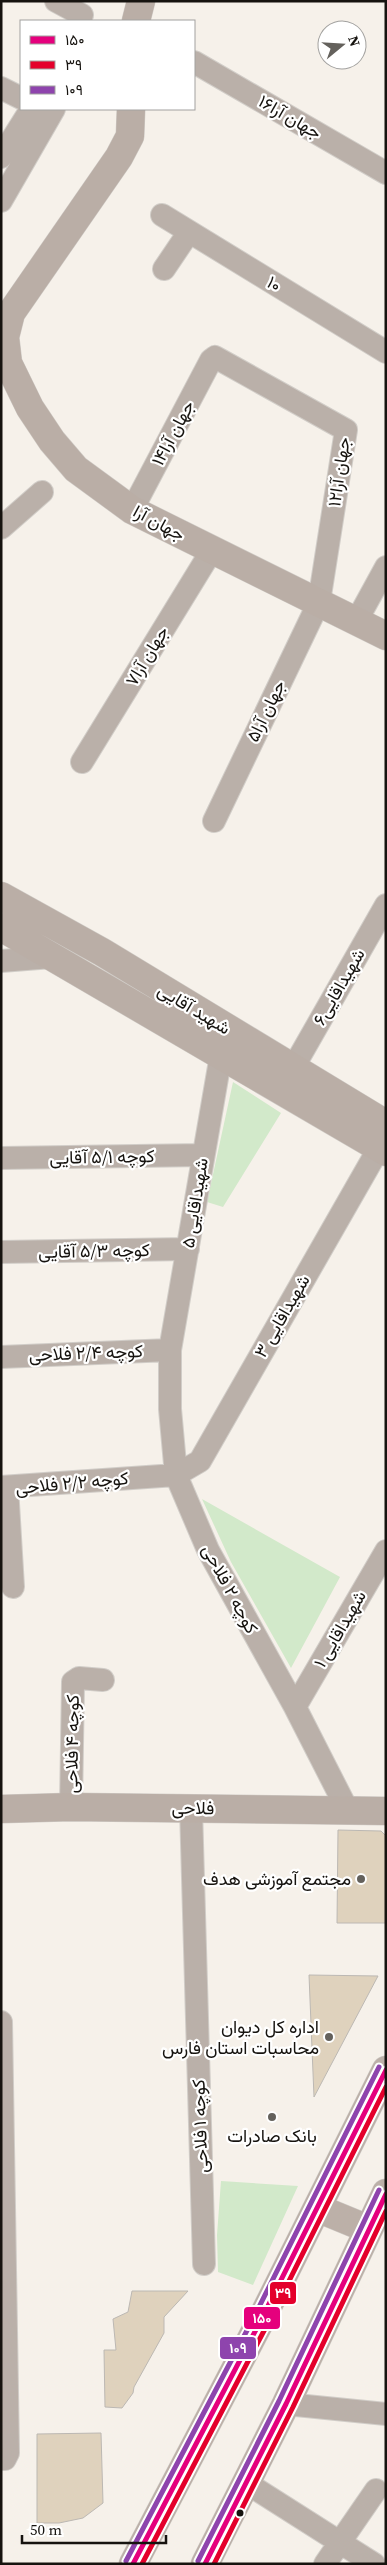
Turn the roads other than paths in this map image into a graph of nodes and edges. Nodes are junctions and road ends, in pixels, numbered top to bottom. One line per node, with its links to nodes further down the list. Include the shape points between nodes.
1 (56, 1): 3 (street, via 82,15)
2 (140, 1): 4 (street)
3 (80, 20)
4 (136, 20)
5 (195, 63): 12 (street, جهان آرا۱۶)
6 (1, 88): 7 (street)
7 (20, 98)
8 (30, 110): 11 (street)
9 (53, 110): 13 (street)
10 (131, 110): 17 (street, جهان آرا, via 130,136 126,143 11,313)
11 (1, 157)
12 (386, 173)
13 (1, 201)
14 (162, 215): 15 (street, ۱۰)
15 (189, 232): 16 (street); 18 (street, ۱۰)
16 (164, 269)
17 (2, 335): 21 (street, جهان آرا, via 8,363 30,408 52,441 76,469)
18 (386, 352)
19 (215, 357): 21 (street, جهان آرا۱۴); 25 (street, جهان آرا۱۲, via 346,430)
20 (42, 492): 22 (street)
21 (132, 510): 23 (street, جهان آرا)
22 (1, 528)
23 (212, 550): 25 (street, جهان آرا); 28 (street, جهان آرا۷)
24 (386, 567): 26 (street)
25 (319, 602): 26 (street, جهان آرا); 29 (street, جهان آرا۵)
26 (356, 620): 27 (street, جهان آرا)
27 (386, 636)
28 (82, 762)
29 (214, 821)
30 (1, 896): 36 (street, شهید آقایی, via 102,952)
31 (386, 905): 36 (street, شهیداقایی۶)
32 (1, 927): 33 (street, شهید آقایی)
33 (52, 957): 34 (street); 35 (street, شهید آقایی)
34 (1, 961)
35 (221, 1056): 37 (street, شهید آقایی); 38 (street, ۵ شهیداقایی)
36 (293, 1068): 37 (street, شهید آقایی)
37 (383, 1141): 44 (street, ۳ شهیداقایی, via 200,1461)
38 (203, 1155): 39 (street, کوچه ۵/۱ آقایی); 40 (street, ۵ شهیداقایی)
39 (1, 1158)
40 (188, 1249): 41 (street, کوچه ۵/۳ آقایی); 42 (street, ۵ شهیداقایی)
41 (1, 1252)
42 (170, 1350): 43 (street, کوچه ۲/۴ فلاحی); 44 (street, کوچه ۲ فلاحی, via 170,1409)
43 (1, 1357)
44 (176, 1475): 45 (street, کوچه ۲/۲ فلاحی); 49 (street, کوچه ۲ فلاحی, via 208,1550)
45 (4, 1488): 47 (street, کوچه ۲/۲ فلاحی)
46 (386, 1551): 49 (street, ۱ شهیداقایی)
47 (13, 1587)
48 (103, 1680): 50 (street, کوچه ۴ فلاحی, via 79,1678 73,1682)
49 (295, 1707): 53 (street, کوچه ۲ فلاحی)
50 (71, 1807): 51 (street, فلاحی); 52 (street, فلاحی)
51 (191, 1808): 53 (street, فلاحی); 60 (street, کوچه ۱ فلاحی)
52 (1, 1809)
53 (348, 1811): 54 (street, فلاحی)
54 (386, 1812)
55 (1, 2022): 63 (street, via 8,2453 5,2459)
56 (386, 2070): 58 (main road)
57 (386, 2193): 59 (main road)
58 (317, 2208): 59 (main road); 67 (main road)
59 (368, 2230): 61 (main road)
60 (204, 2264)
61 (286, 2404): 62 (street); 64 (main road)
62 (386, 2414)
63 (1, 2459)
64 (245, 2482): 66 (street); 68 (main road)
65 (376, 2490): 66 (street)
66 (340, 2543): 69 (street); 70 (street)
67 (130, 2561)
68 (205, 2564)
69 (325, 2564)
70 (374, 2564)

